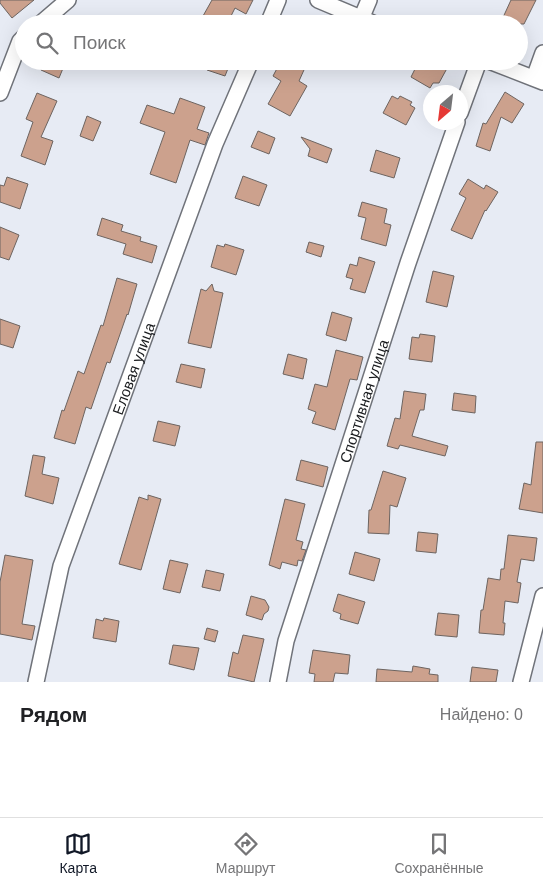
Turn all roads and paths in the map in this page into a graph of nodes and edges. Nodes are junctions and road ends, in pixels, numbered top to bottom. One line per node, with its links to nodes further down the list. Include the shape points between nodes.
1 (68, 0): 5 (street)
2 (278, 0): 6 (street)
3 (318, 0): 7 (street)
4 (368, 0): 8 (street)
5 (50, 15)
6 (272, 15)
7 (352, 15)
8 (368, 15)
9 (543, 53): 14 (street)
10 (15, 54): 16 (street)
11 (247, 70): 19 (street, Еловая улица, via 216,144 61,566)
12 (476, 70): 15 (street)
13 (513, 70): 14 (street)
14 (539, 80)
15 (468, 91)
16 (0, 93)
17 (454, 130): 20 (street, Спортивная улица, via 286,641)
18 (543, 596): 21 (street)
19 (36, 682)
20 (278, 682)
21 (521, 682)

